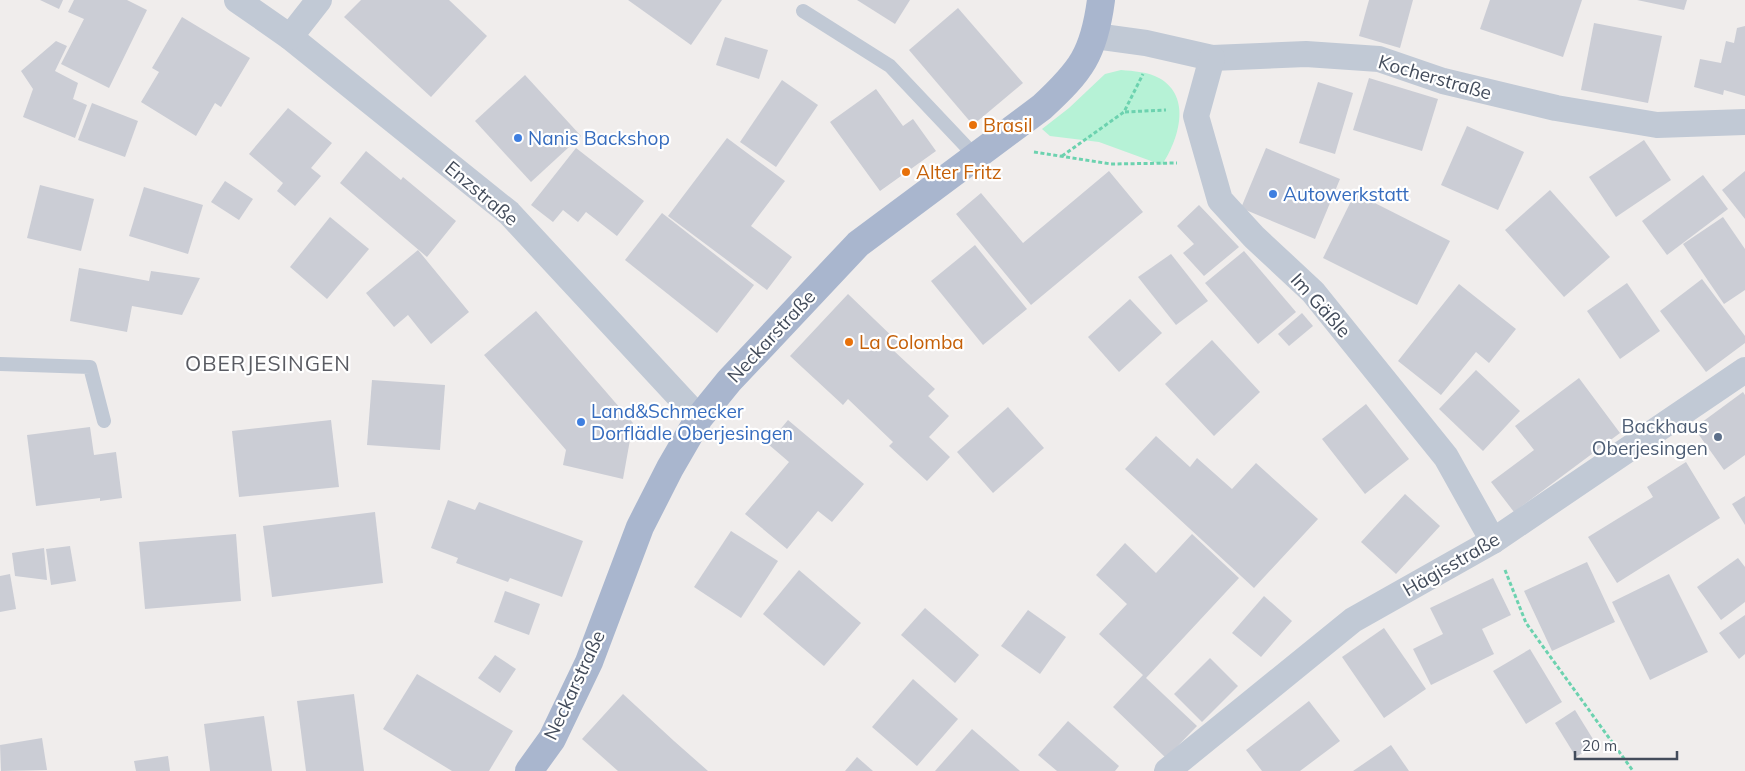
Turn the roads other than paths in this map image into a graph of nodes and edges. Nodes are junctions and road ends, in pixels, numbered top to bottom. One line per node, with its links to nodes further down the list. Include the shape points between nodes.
1 (237, 0): 6 (street, Enzstraße)
2 (320, 0): 6 (street)
3 (1101, 0): 5 (main road, Neckarstraße)
4 (803, 11): 9 (lane, via 890,66)
5 (1095, 36): 7 (street, Kocherstraße, via 1146,43); 9 (main road, Neckarstraße, via 1084,62 1069,82)
6 (290, 37): 12 (street, Enzstraße, via 509,213)
7 (1212, 58): 8 (street, Kocherstraße, via 1306,54 1379,59 1443,81 1556,108 1657,125); 14 (street, Im Gäßle, via 1197,114 1207,162 1220,200 1313,292 1446,457)
8 (1745, 122)
9 (984, 152): 12 (main road, Neckarstraße, via 858,244 729,381)
10 (0, 364): 13 (lane, via 90,367)
11 (1745, 370): 14 (street, Hägisstraße)
12 (700, 418): 15 (main road, Neckarstraße, via 640,528 589,662 552,739)
13 (104, 422)
14 (1493, 541): 16 (street, Hägisstraße, via 1353,620)
15 (530, 771)
16 (1167, 771)

